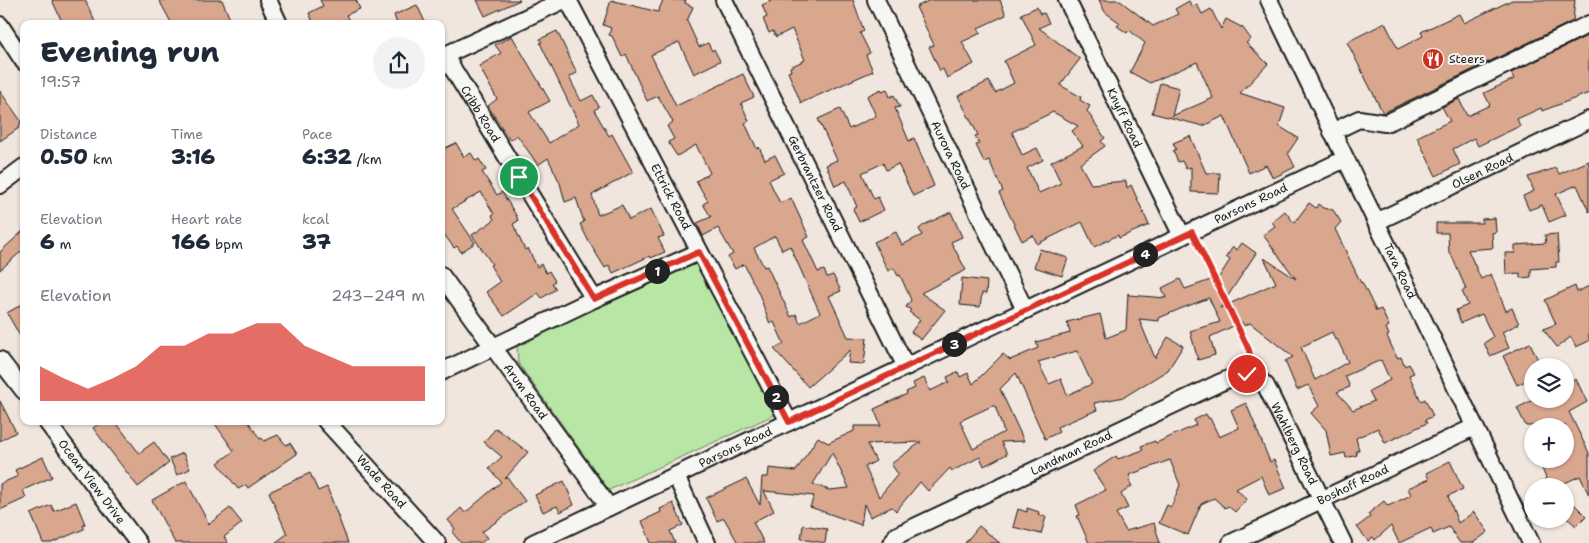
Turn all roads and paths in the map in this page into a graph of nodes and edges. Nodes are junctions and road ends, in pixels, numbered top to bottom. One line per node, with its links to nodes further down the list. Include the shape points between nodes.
1 (268, 0): 7 (street)
2 (566, 0): 10 (street); 20 (street, Ettrick Road)
3 (724, 0): 26 (street, Gerbrantzer Road)
4 (876, 0): 23 (street, Aurora Road)
5 (1068, 0): 19 (street, Knyff Road)
6 (1269, 0): 14 (street, Tara Road)
7 (277, 20)
8 (1589, 24): 14 (street, via 1391,122 1359,119)
9 (0, 25): 11 (street)
10 (445, 55)
11 (20, 56)
12 (445, 59): 22 (street, Cribb Road)
13 (1589, 120): 18 (street, Olsen Road)
14 (1332, 132): 15 (street, Tara Road)
15 (1345, 160): 18 (street, Tara Road); 19 (street, Parsons Road)
16 (20, 170): 17 (street)
17 (0, 185)
18 (1376, 222): 33 (street, Tara Road)
19 (1187, 234): 23 (street, Parsons Road); 28 (path, via 1249,350)
20 (699, 252): 22 (street); 30 (street, Ettrick Road)
21 (445, 280): 24 (street, Arum Road)
22 (594, 299): 24 (street)
23 (1025, 310): 26 (street, Parsons Road)
24 (495, 348): 27 (street); 36 (street, Arum Road)
25 (0, 360): 29 (street)
26 (906, 367): 30 (street, Parsons Road)
27 (445, 370)
28 (1254, 375): 35 (street, Wahlberg Road, via 1266,386); 37 (street, Landman Road, via 1240,375 1217,384 904,532)
29 (20, 386)
30 (789, 422): 34 (street, Parsons Road)
31 (49, 425): 38 (street, Ocean View Drive)
32 (330, 425): 39 (street, Wade Road)
33 (1474, 427): 35 (street, Boshoff Road); 44 (street, Tara Road)
34 (676, 476): 36 (street, Parsons Road); 41 (street)
35 (1322, 500): 42 (street, Boshoff Road); 43 (street, Wahlberg Road)
36 (609, 507): 40 (street, Parsons Road)
37 (892, 542)
38 (138, 543)
39 (437, 543)
40 (533, 543)
41 (708, 543)
42 (1231, 543)
43 (1343, 543)
44 (1531, 543)

